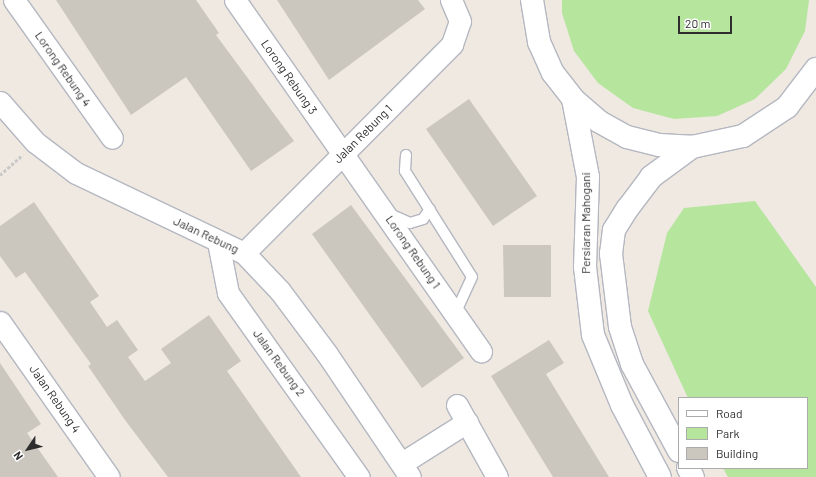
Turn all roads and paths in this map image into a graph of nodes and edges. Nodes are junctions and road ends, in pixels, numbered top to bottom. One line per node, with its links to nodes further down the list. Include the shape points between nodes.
1 (14, 0): 9 (street, Lorong Rebung 4)
2 (235, 0): 12 (street, Lorong Rebung 3)
3 (532, 0): 7 (main road, via 539,42 553,73)
4 (452, 2): 12 (street, Jalan Rebung 1, via 460,21 452,44)
5 (816, 69): 6 (main road)
6 (810, 90): 11 (main road, via 743,136)
7 (573, 99): 11 (main road, via 598,121 627,137 659,145); 27 (main road, Persiaran Mahogani, via 588,177 585,267 593,335 622,405)
8 (0, 102): 10 (street, Jalan Rebung)
9 (112, 138)
10 (35, 142): 14 (path); 17 (street, Jalan Rebung, via 76,173)
11 (692, 147): 22 (main road, Persiaran Mahogani, via 651,177 614,230 611,254 620,327 632,364)
12 (342, 154): 16 (street, Lorong Rebung 1); 18 (street, Jalan Rebung 1)
13 (406, 155): 15 (lane, via 405,171)
14 (0, 175)
15 (430, 209): 16 (lane, via 423,219 410,223); 19 (lane, via 472,277)
16 (384, 212): 19 (street, Lorong Rebung 1)
17 (218, 242): 18 (street, Jalan Rebung); 25 (street, Jalan Rebung 2, via 228,294)
18 (244, 253): 23 (street, Jalan Rebung, via 280,291)
19 (455, 314): 21 (street, Lorong Rebung 1)
20 (0, 322): 24 (street, Jalan Rebung 4)
21 (481, 351)
22 (678, 449)
23 (406, 470): 26 (street, via 462,414)
24 (109, 477)
25 (359, 477)
26 (497, 477)
27 (660, 477)

